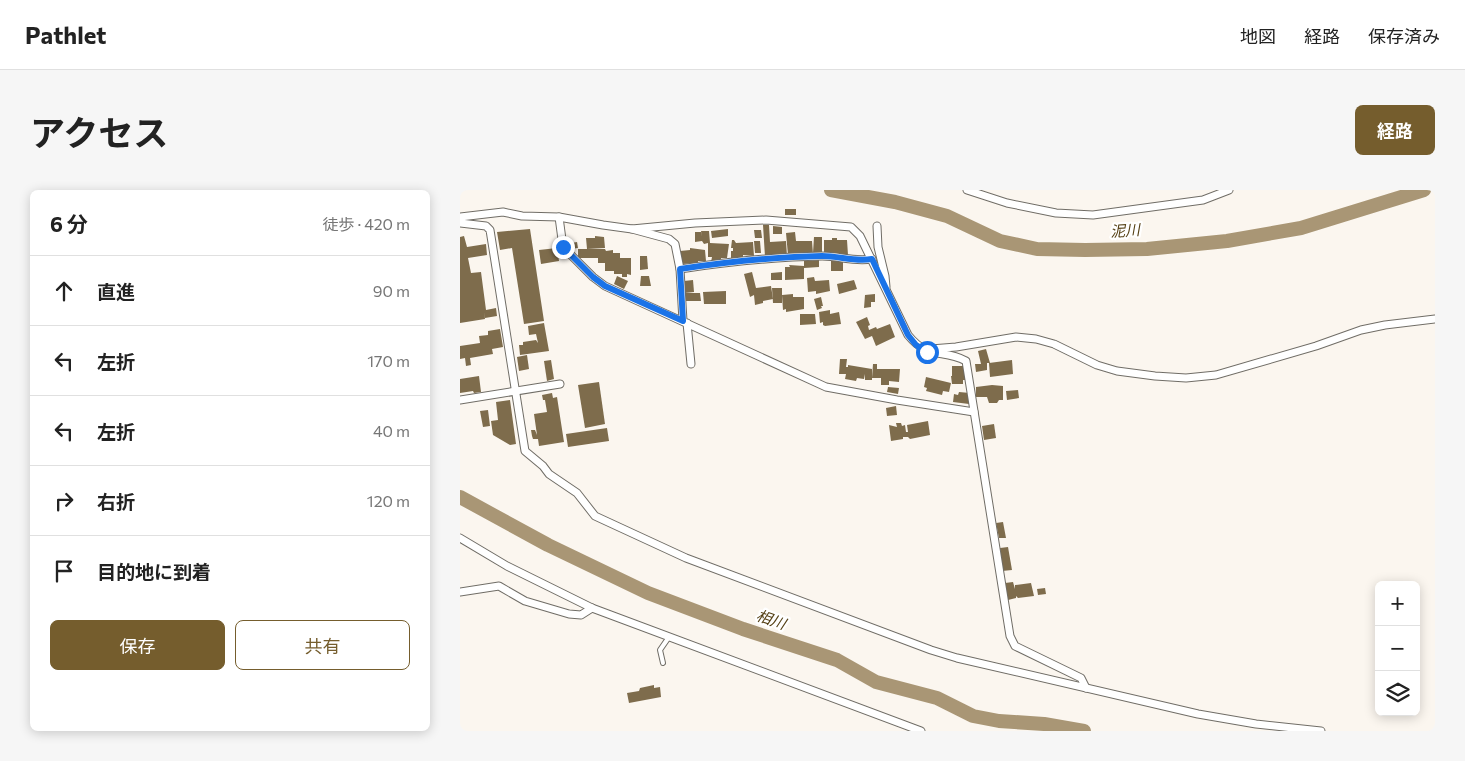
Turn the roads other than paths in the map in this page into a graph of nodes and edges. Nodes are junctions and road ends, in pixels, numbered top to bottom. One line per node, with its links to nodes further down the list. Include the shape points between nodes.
1 (966, 190): 2 (street, via 1007,203 1093,215 1203,200)
2 (1229, 190)
3 (460, 217): 4 (street, via 503,212)
4 (558, 217): 7 (street); 12 (street, via 563,247 593,277 605,286)
5 (460, 224): 16 (street, via 486,226 490,230)
6 (877, 226): 10 (street)
7 (632, 229): 8 (street, via 766,220 836,225 851,227 860,236); 9 (street, via 669,239 675,244)
8 (872, 259): 9 (street, via 850,261 824,256 768,258); 10 (street)
9 (680, 269): 12 (street)
10 (886, 291): 13 (street, via 908,335)
11 (1435, 320): 13 (street, via 1361,330 1216,375 1186,378 1110,369 1036,339 1016,338)
12 (685, 322): 14 (street); 18 (street, via 826,387)
13 (927, 352): 18 (street, via 966,360)
14 (691, 364)
15 (560, 384): 16 (street)
16 (515, 392): 17 (street); 24 (street, via 525,451 577,493 595,516 686,558 931,650)
17 (460, 400)
18 (974, 412): 24 (street, via 1014,646 1081,678)
19 (460, 538): 21 (street, via 507,566)
20 (460, 592): 21 (street, via 499,586 525,601 569,614 580,615)
21 (592, 608): 22 (street)
22 (669, 637): 23 (lane, via 660,650); 25 (street)
23 (663, 663)
24 (1086, 688): 26 (street, via 1198,714)
25 (921, 731)
26 (1322, 731)

